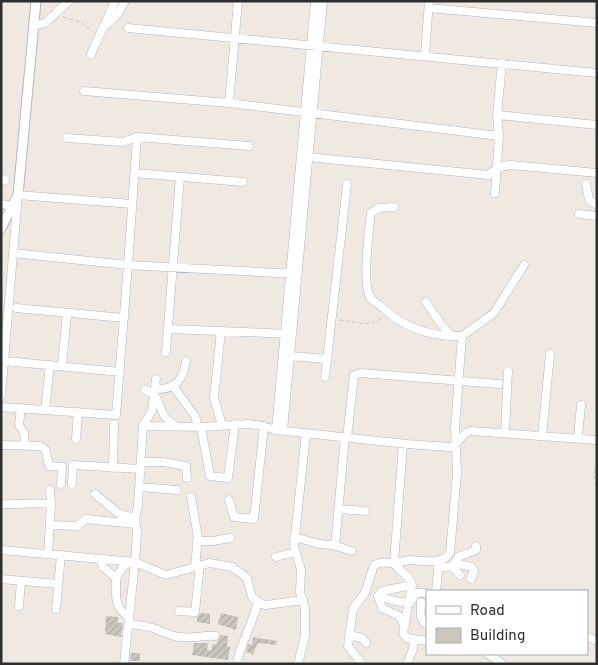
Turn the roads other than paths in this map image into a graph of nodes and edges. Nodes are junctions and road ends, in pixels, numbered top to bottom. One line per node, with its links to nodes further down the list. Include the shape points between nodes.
1 (36, 1): 10 (street)
2 (69, 1): 10 (street, via 45,23)
3 (115, 1): 12 (street)
4 (125, 1): 12 (street, via 118,14)
5 (238, 1): 13 (street)
6 (315, 1): 14 (street)
7 (323, 1): 14 (street)
8 (429, 4): 9 (street); 16 (street)
9 (597, 23)
10 (34, 26): 37 (street)
11 (128, 28): 13 (street)
12 (101, 31): 15 (street)
13 (234, 38): 14 (street); 20 (street)
14 (315, 47): 16 (street); 21 (street)
15 (90, 54)
16 (425, 55): 17 (street)
17 (502, 63): 18 (street); 22 (street)
18 (597, 73)
19 (84, 91): 20 (street)
20 (229, 103): 21 (street)
21 (308, 112): 24 (street); 28 (street); 50 (street)
22 (497, 115): 23 (street); 24 (street)
23 (597, 125)
24 (500, 136): 29 (street)
25 (137, 137): 26 (street, via 123,142); 27 (street); 30 (street)
26 (67, 138)
27 (248, 146)
28 (308, 157): 29 (street, via 489,175); 50 (street)
29 (497, 168): 31 (street, via 511,165); 36 (street)
30 (135, 173): 32 (street); 39 (street)
31 (597, 174)
32 (180, 177): 33 (street); 49 (street)
33 (243, 182)
34 (347, 184): 63 (street)
35 (586, 184): 40 (street, via 589,200)
36 (495, 193)
37 (18, 195): 39 (street); 41 (street); 46 (street)
38 (1, 204): 41 (street)
39 (132, 204): 47 (street)
40 (594, 204): 44 (street)
41 (13, 206): 45 (street)
42 (394, 207): 58 (street, via 379,208 372,213 367,248 369,296 400,322 419,330)
43 (579, 214): 44 (street)
44 (594, 216)
45 (1, 228)
46 (13, 253): 47 (street); 64 (street)
47 (128, 265): 49 (street); 54 (street)
48 (524, 265): 59 (street, via 494,313)
49 (172, 267): 50 (street); 55 (street)
50 (294, 274): 57 (street)
51 (426, 302): 58 (street)
52 (16, 308): 53 (street)
53 (67, 313): 54 (street); 67 (street)
54 (124, 318): 69 (street)
55 (168, 329): 56 (street); 60 (street)
56 (221, 331): 57 (street); 85 (street, via 214,398)
57 (289, 334): 62 (street); 90 (street)
58 (452, 336): 59 (street)
59 (462, 336): 72 (street)
60 (166, 352)
61 (550, 354): 93 (street)
62 (290, 356): 63 (street); 90 (street)
63 (326, 358): 70 (street)
64 (5, 361): 66 (street); 77 (street)
65 (186, 361): 74 (street, via 184,373)
66 (50, 365): 67 (street); 81 (street)
67 (62, 366): 69 (street)
68 (508, 371): 92 (street)
69 (120, 372): 82 (street, via 116,415)
70 (325, 377)
71 (156, 379): 76 (street)
72 (458, 382): 73 (street); 94 (street, via 354,375); 101 (street)
73 (499, 384)
74 (173, 386): 76 (street); 89 (street, via 195,416)
75 (145, 390): 76 (street)
76 (155, 392): 86 (street, via 152,411); 87 (street, via 164,415)
77 (1, 396)
78 (581, 405): 95 (street)
79 (1, 407): 80 (street)
80 (21, 408): 81 (street); 99 (street, via 18,425 24,433)
81 (45, 410): 82 (street)
82 (78, 412): 96 (street)
83 (114, 424): 103 (street)
84 (235, 424): 85 (street); 88 (street); 89 (street, via 228,478 210,476)
85 (222, 425): 89 (street)
86 (143, 426): 87 (street); 102 (street)
87 (176, 426): 89 (street)
88 (264, 426): 90 (street); 111 (street, via 254,519 234,517)
89 (199, 427)
90 (280, 430): 91 (street)
91 (306, 433): 94 (street); 119 (street)
92 (505, 434): 93 (street); 101 (street, via 470,431)
93 (542, 436): 95 (street)
94 (346, 437): 98 (street); 113 (street)
95 (578, 438): 97 (street)
96 (76, 439)
97 (597, 440)
98 (404, 444): 101 (street); 132 (street)
99 (25, 445): 100 (street); 105 (street, via 41,446 46,451 49,466 62,467)
100 (1, 446)
101 (454, 446): 133 (street, via 457,474 450,549 448,556)
102 (141, 466): 103 (street); 104 (street, via 164,462 186,466); 107 (street)
103 (113, 468): 106 (street, via 73,465)
104 (188, 478)
105 (61, 484)
106 (72, 484)
107 (140, 487): 108 (street); 117 (street)
108 (177, 490)
109 (95, 494): 115 (street)
110 (191, 497): 121 (street)
111 (229, 500)
112 (1, 504): 118 (street, via 42,503 51,497)
113 (339, 509): 114 (street); 122 (street)
114 (365, 511)
115 (119, 514): 116 (street, via 108,515); 117 (street)
116 (102, 520): 117 (street); 118 (street, via 86,519 77,526)
117 (135, 521): 131 (street)
118 (50, 525): 127 (street)
119 (294, 537): 122 (street); 126 (street)
120 (230, 538): 121 (street)
121 (197, 541): 134 (street)
122 (336, 546): 125 (street)
123 (476, 546): 135 (street, via 476,550 458,557)
124 (1, 550): 127 (street)
125 (352, 551)
126 (295, 552): 129 (street); 147 (street, via 301,570 300,592)
127 (48, 554): 128 (street)
128 (61, 555): 130 (street); 141 (street)
129 (276, 557)
130 (100, 559): 131 (street); 137 (street, via 103,567)
131 (132, 562): 134 (street, via 166,575); 137 (street, via 123,567); 156 (street)
132 (394, 563): 133 (street, via 407,560); 142 (street); 159 (street, via 374,565 365,593 353,609)
133 (439, 564): 135 (street); 144 (street)
134 (197, 566): 148 (street, via 215,564 232,567 247,578 250,593); 154 (street, via 195,612)
135 (452, 566): 136 (street); 139 (street, via 472,567)
136 (460, 575)
137 (116, 578): 156 (street, via 119,609)
138 (1, 579): 140 (street)
139 (471, 579)
140 (21, 581): 141 (street); 152 (street)
141 (58, 584): 153 (street)
142 (412, 585): 143 (street); 151 (street)
143 (397, 589): 146 (street, via 382,591); 149 (street)
144 (436, 590)
145 (426, 592): 151 (street, via 417,593)
146 (378, 596): 149 (street); 155 (street, via 382,608)
147 (304, 600): 148 (street, via 269,605); 167 (street, via 305,636)
148 (258, 602): 165 (street)
149 (400, 602): 151 (street); 155 (street)
150 (421, 602): 157 (street, via 420,616)
151 (409, 603): 158 (street)
152 (19, 606)
153 (56, 609)
154 (179, 611)
155 (399, 616): 158 (street)
156 (129, 621): 160 (street, via 179,637); 166 (street)
157 (426, 624)
158 (405, 626): 161 (street, via 404,635)
159 (349, 635): 163 (street); 168 (street, via 348,646)
160 (215, 636)
161 (414, 639): 162 (street); 169 (street)
162 (426, 641)
163 (366, 642)
164 (490, 655): 170 (street)
165 (238, 658)
166 (124, 664)
167 (298, 664)
168 (362, 664)
169 (407, 664)
170 (504, 664)

